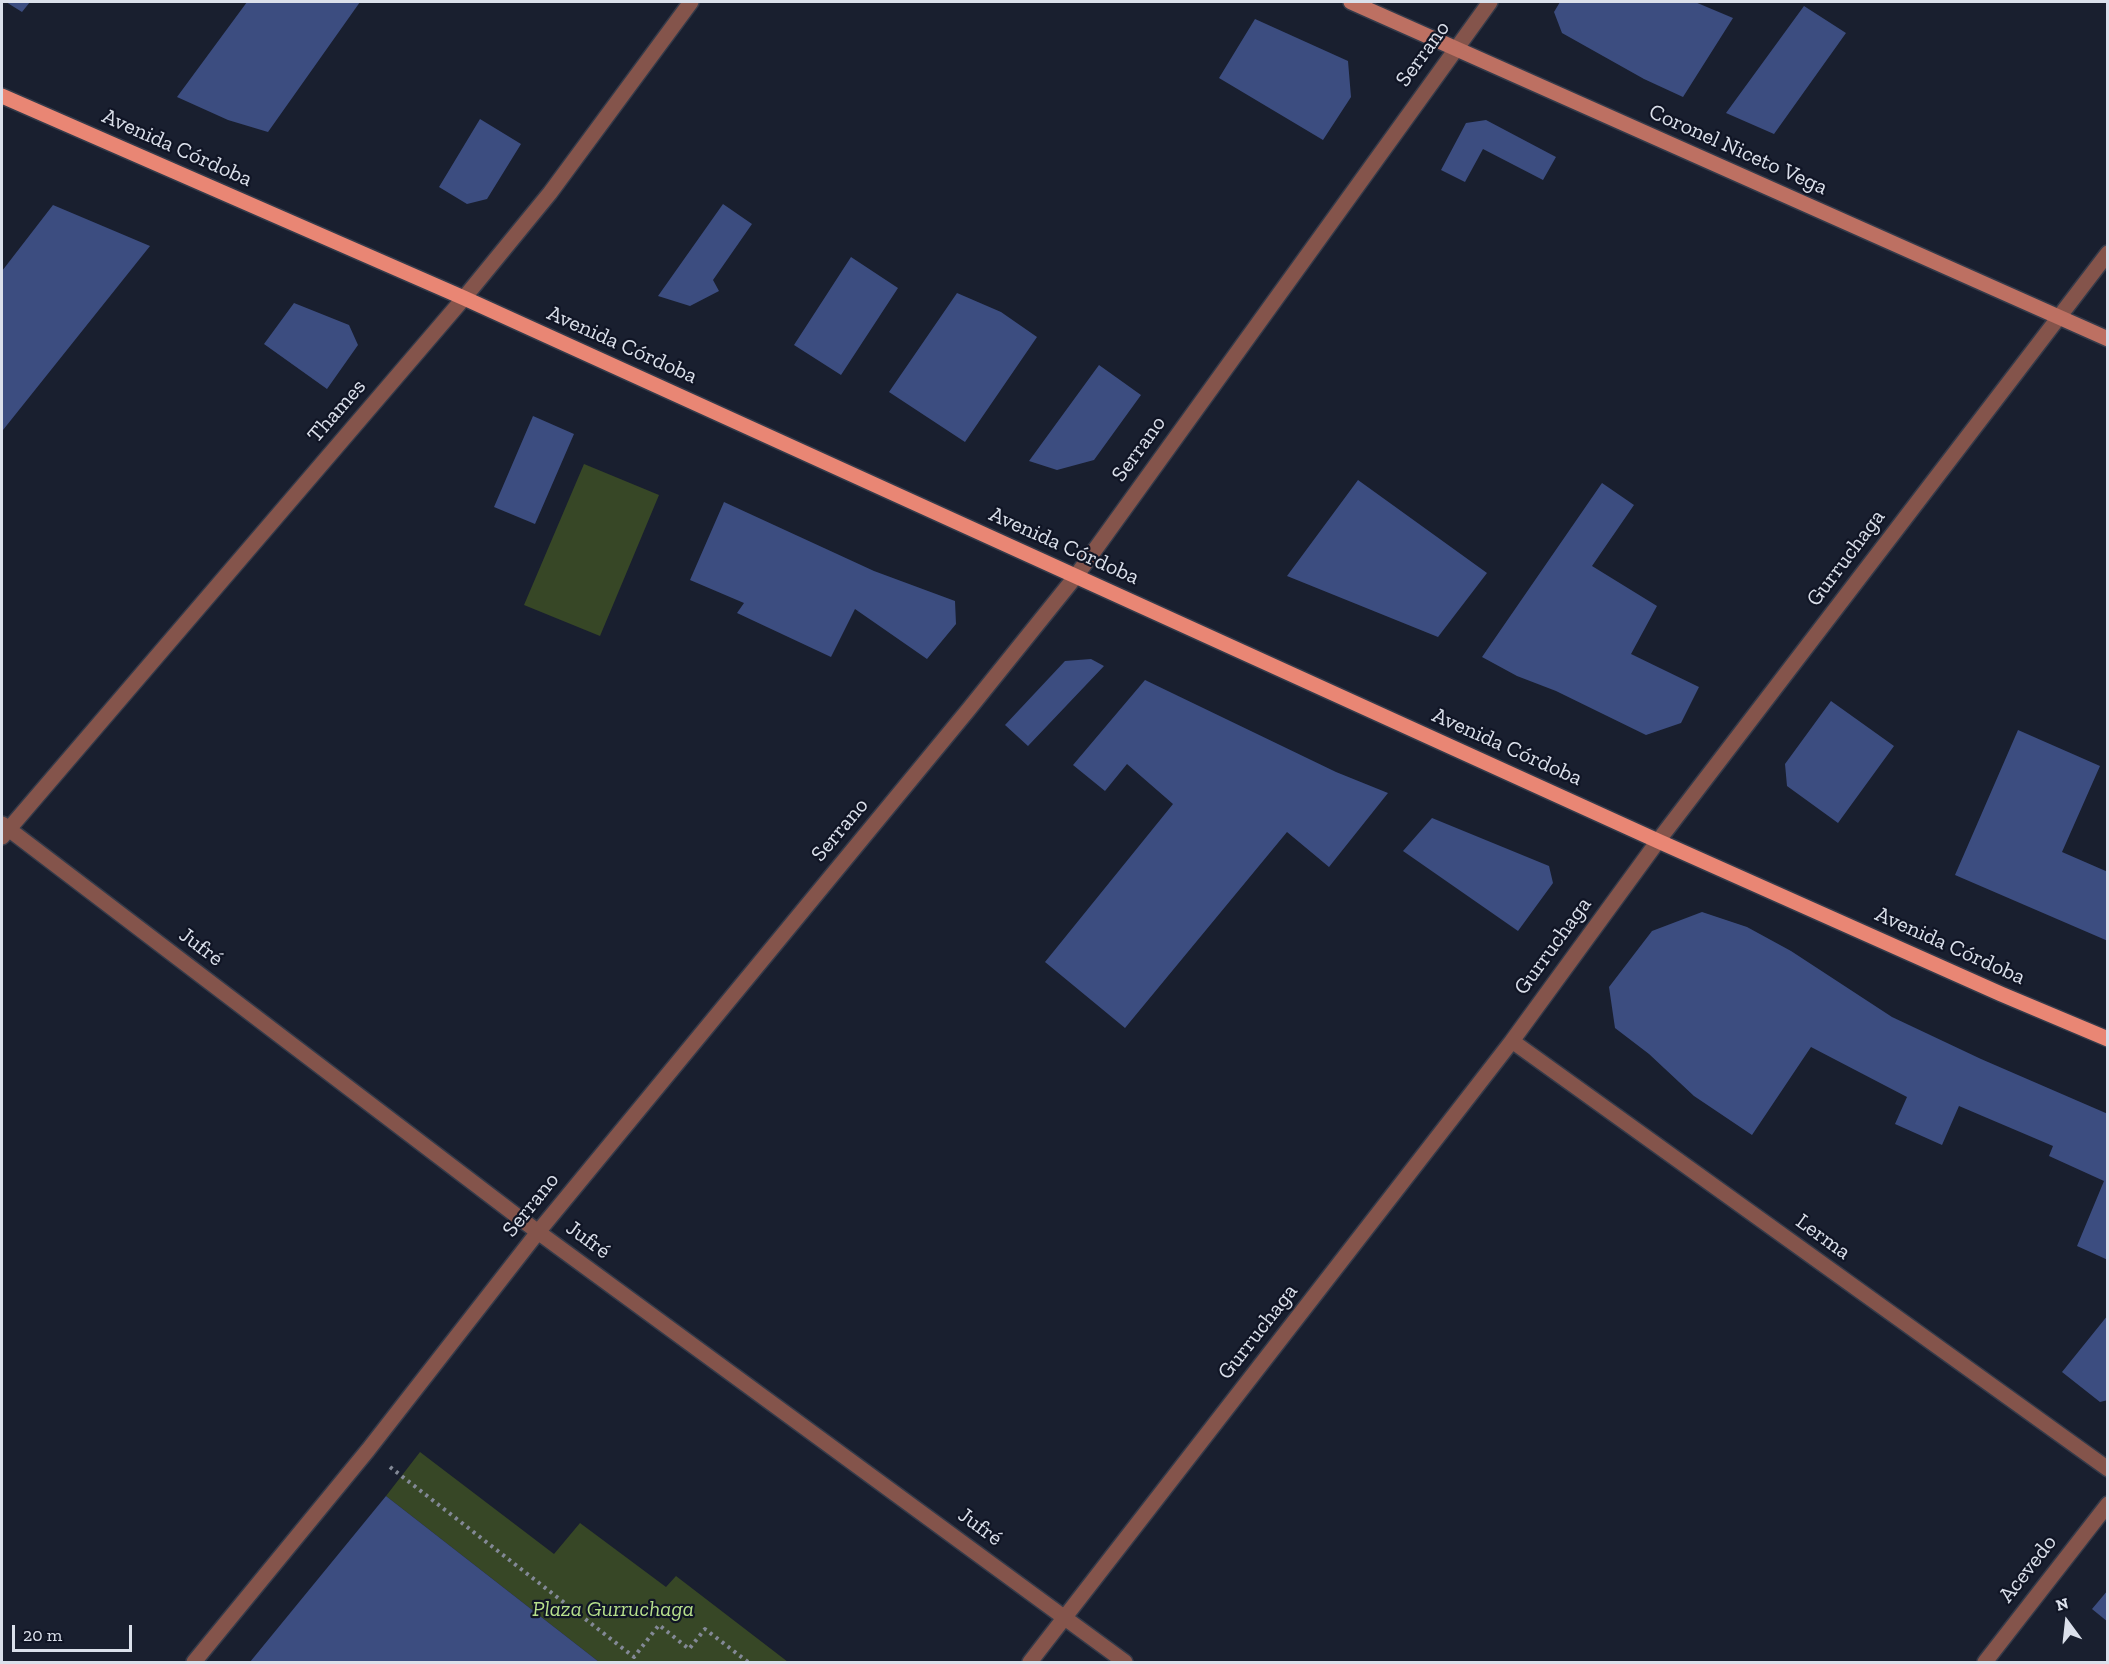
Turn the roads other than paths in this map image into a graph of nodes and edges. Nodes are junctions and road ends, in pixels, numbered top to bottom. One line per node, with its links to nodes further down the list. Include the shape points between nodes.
1 (691, 2): 7 (street, Thames, via 550,192)
2 (1351, 2): 4 (street, Coronel Niceto Vega)
3 (1490, 2): 4 (street, Serrano)
4 (1455, 49): 8 (street, Coronel Niceto Vega); 10 (street, Serrano)
5 (2, 96): 7 (main road, Avenida Córdoba)
6 (2108, 253): 8 (street, Gurruchaga)
7 (464, 298): 10 (main road, Avenida Córdoba); 11 (street, Thames)
8 (2059, 317): 9 (street, Coronel Niceto Vega); 12 (street, Gurruchaga)
9 (2108, 339)
10 (1076, 576): 12 (main road, Avenida Córdoba); 15 (street, Serrano)
11 (4, 830): 15 (street, Jufré)
12 (1658, 840): 13 (main road, Avenida Córdoba); 14 (street, Gurruchaga)
13 (2108, 1039)
14 (1512, 1041): 16 (street, Lerma); 18 (street, Gurruchaga)
15 (538, 1232): 18 (street, Jufré); 19 (street, Serrano, via 368,1450)
16 (2108, 1469)
17 (2108, 1504): 22 (street, Acevedo)
18 (1065, 1617): 20 (street, Gurruchaga); 21 (street, Jufré)
19 (194, 1662)
20 (1030, 1662)
21 (1125, 1662)
22 (1985, 1662)

